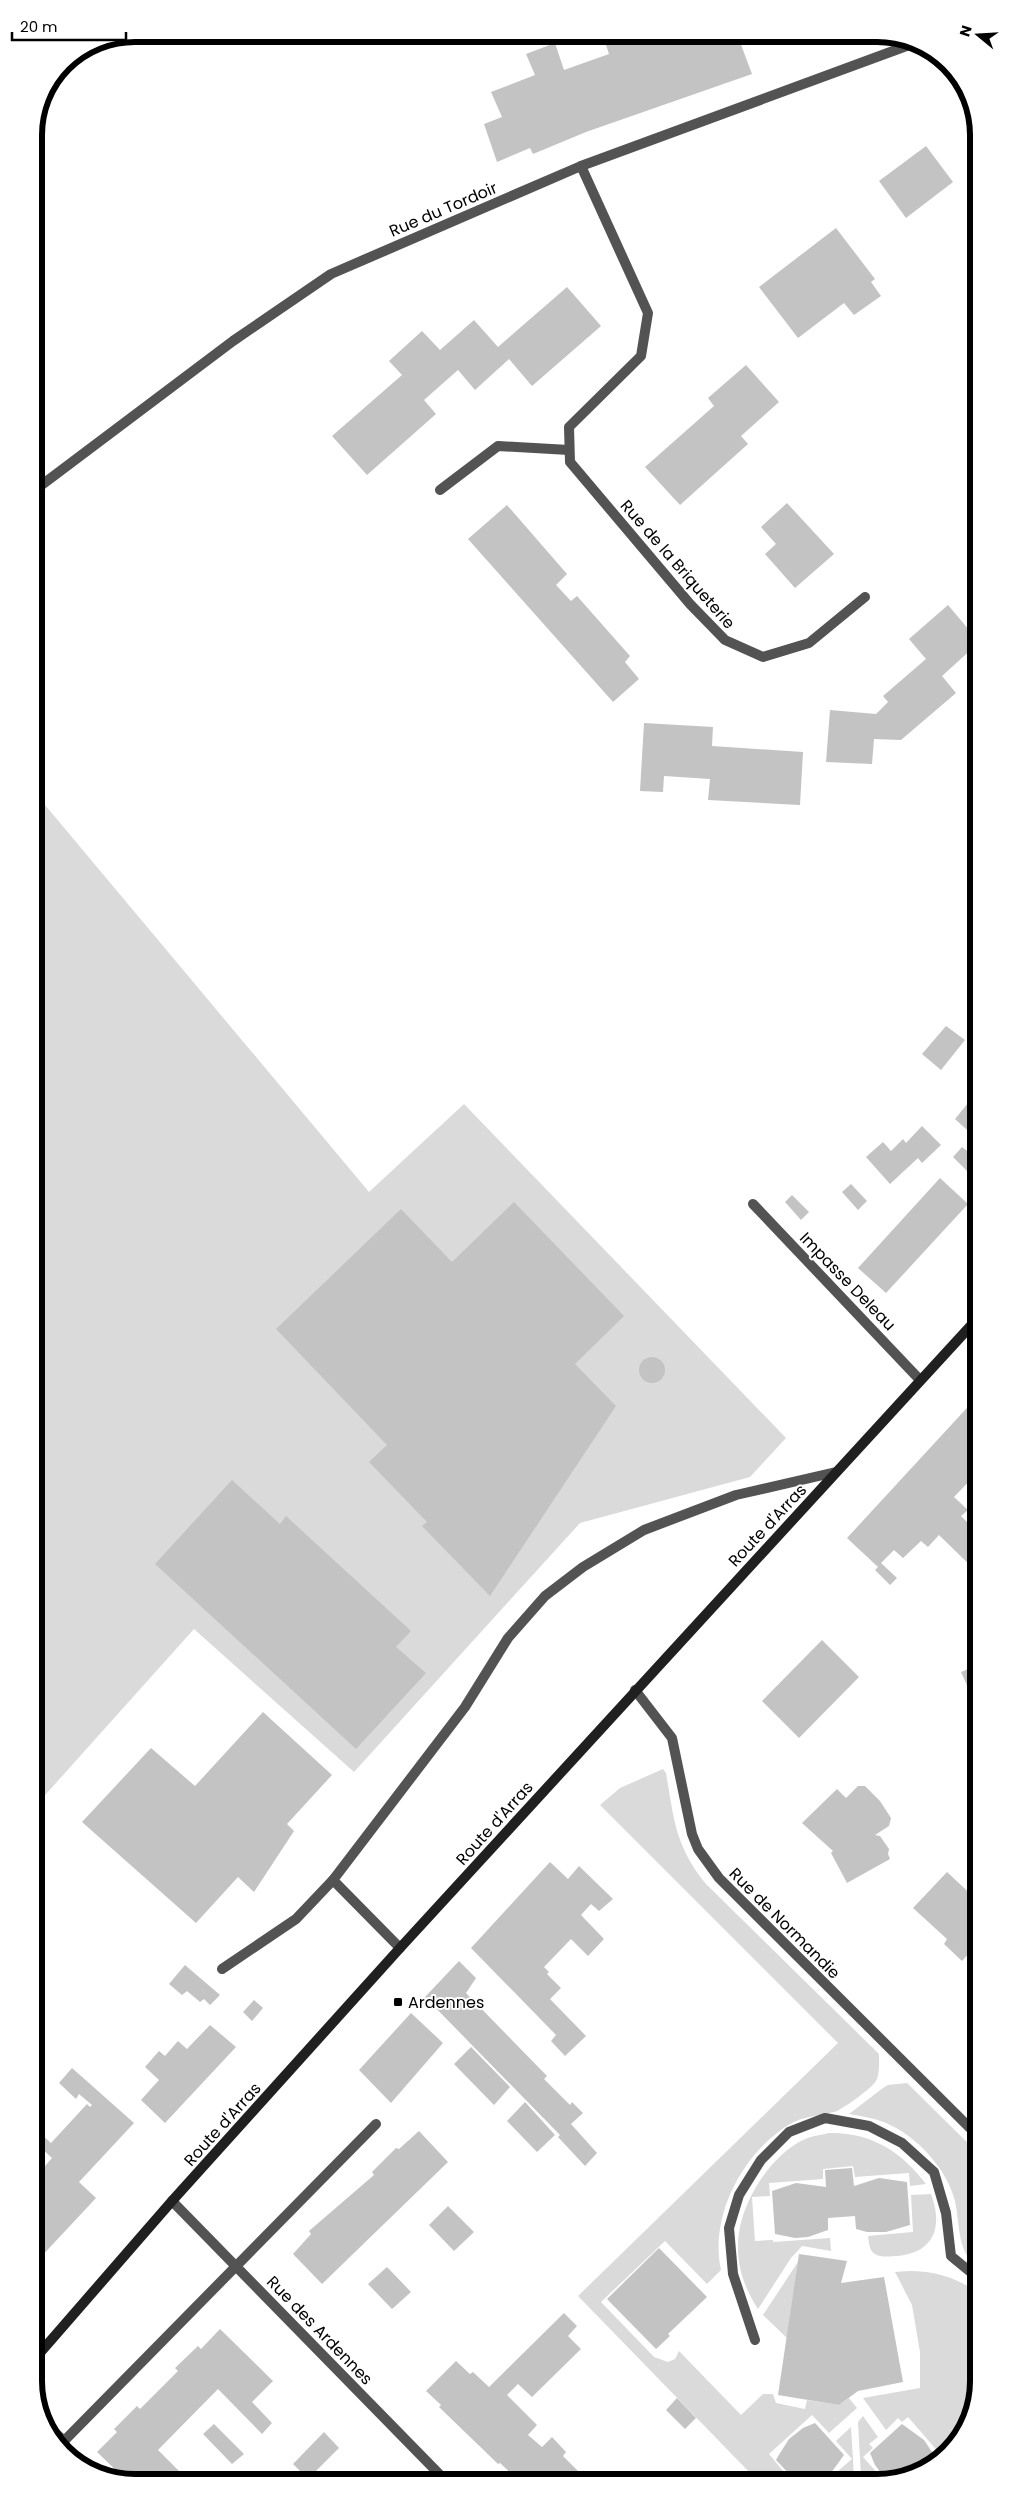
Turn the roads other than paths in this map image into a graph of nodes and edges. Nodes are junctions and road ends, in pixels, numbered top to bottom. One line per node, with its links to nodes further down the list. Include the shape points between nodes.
1 (904, 47): 2 (street, Rue du Tordoir)
2 (581, 166): 3 (street, Rue de la Briqueterie, via 648,313 641,356 569,427); 4 (street, Rue du Tordoir, via 331,274 233,340)
3 (570, 450): 5 (street, via 498,446); 6 (street, Rue de la Briqueterie, via 570,462 690,604 725,640 763,657 790,649 809,643)
4 (43, 484)
5 (440, 490)
6 (865, 597)
7 (753, 1204): 9 (street, Impasse Deleau)
8 (970, 1326): 9 (main road, Route d'Arras)
9 (920, 1380): 10 (main road, Route d'Arras)
10 (836, 1472): 11 (main road, Route d'Arras); 12 (street, via 736,1495 644,1530 583,1567 545,1596 508,1638 465,1707)
11 (635, 1690): 13 (main road, Route d'Arras); 16 (street, Rue de Normandie, via 672,1738 692,1834 698,1849 719,1878)
12 (333, 1880): 13 (street); 14 (street, via 296,1919)
13 (400, 1948): 17 (main road, Route d'Arras)
14 (222, 1969)
15 (376, 2124): 18 (street)
16 (970, 2128)
17 (172, 2201): 18 (street, Rue des Ardennes); 21 (main road, Route d'Arras)
18 (236, 2265): 22 (street); 23 (street, Rue des Ardennes)
19 (970, 2271): 20 (street, via 952,2256 946,2212 934,2172 902,2143 869,2126 825,2118 789,2132 761,2160 740,2195 730,2228 733,2274)
20 (755, 2340)
21 (42, 2351)
22 (65, 2440)
23 (438, 2473)

